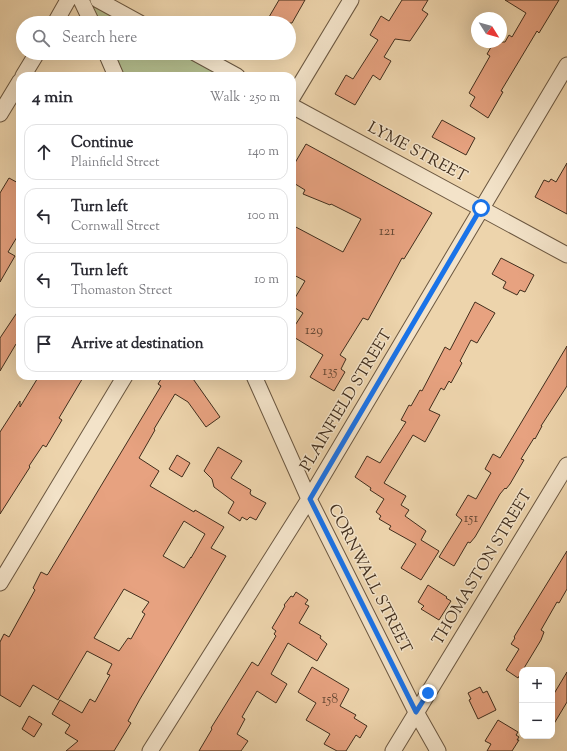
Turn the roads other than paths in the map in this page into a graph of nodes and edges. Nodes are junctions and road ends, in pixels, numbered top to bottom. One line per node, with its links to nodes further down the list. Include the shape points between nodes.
1 (68, 0): 5 (street)
2 (81, 0): 6 (street)
3 (98, 0): 7 (street)
4 (351, 0): 16 (street)
5 (59, 16)
6 (89, 16)
7 (127, 16)
8 (33, 60): 12 (street)
9 (109, 60): 13 (street)
10 (208, 60): 14 (street)
11 (567, 65): 19 (street, PLAINFIELD STREET)
12 (25, 72)
13 (114, 72)
14 (230, 72)
15 (16, 88): 18 (street)
16 (296, 91)
17 (296, 108): 19 (street, LYME STREET)
18 (0, 114)
19 (481, 208): 20 (street, LYME STREET); 24 (street, PLAINFIELD STREET)
20 (567, 255)
21 (123, 380): 25 (street)
22 (256, 380): 24 (street, CORNWALL STREET)
23 (567, 465): 26 (street, THOMASTON STREET)
24 (310, 499): 26 (street, CORNWALL STREET); 27 (street, PLAINFIELD STREET)
25 (0, 583)
26 (416, 712): 28 (street, THOMASTON STREET); 29 (street, CORNWALL STREET)
27 (150, 751)
28 (393, 751)
29 (438, 751)

